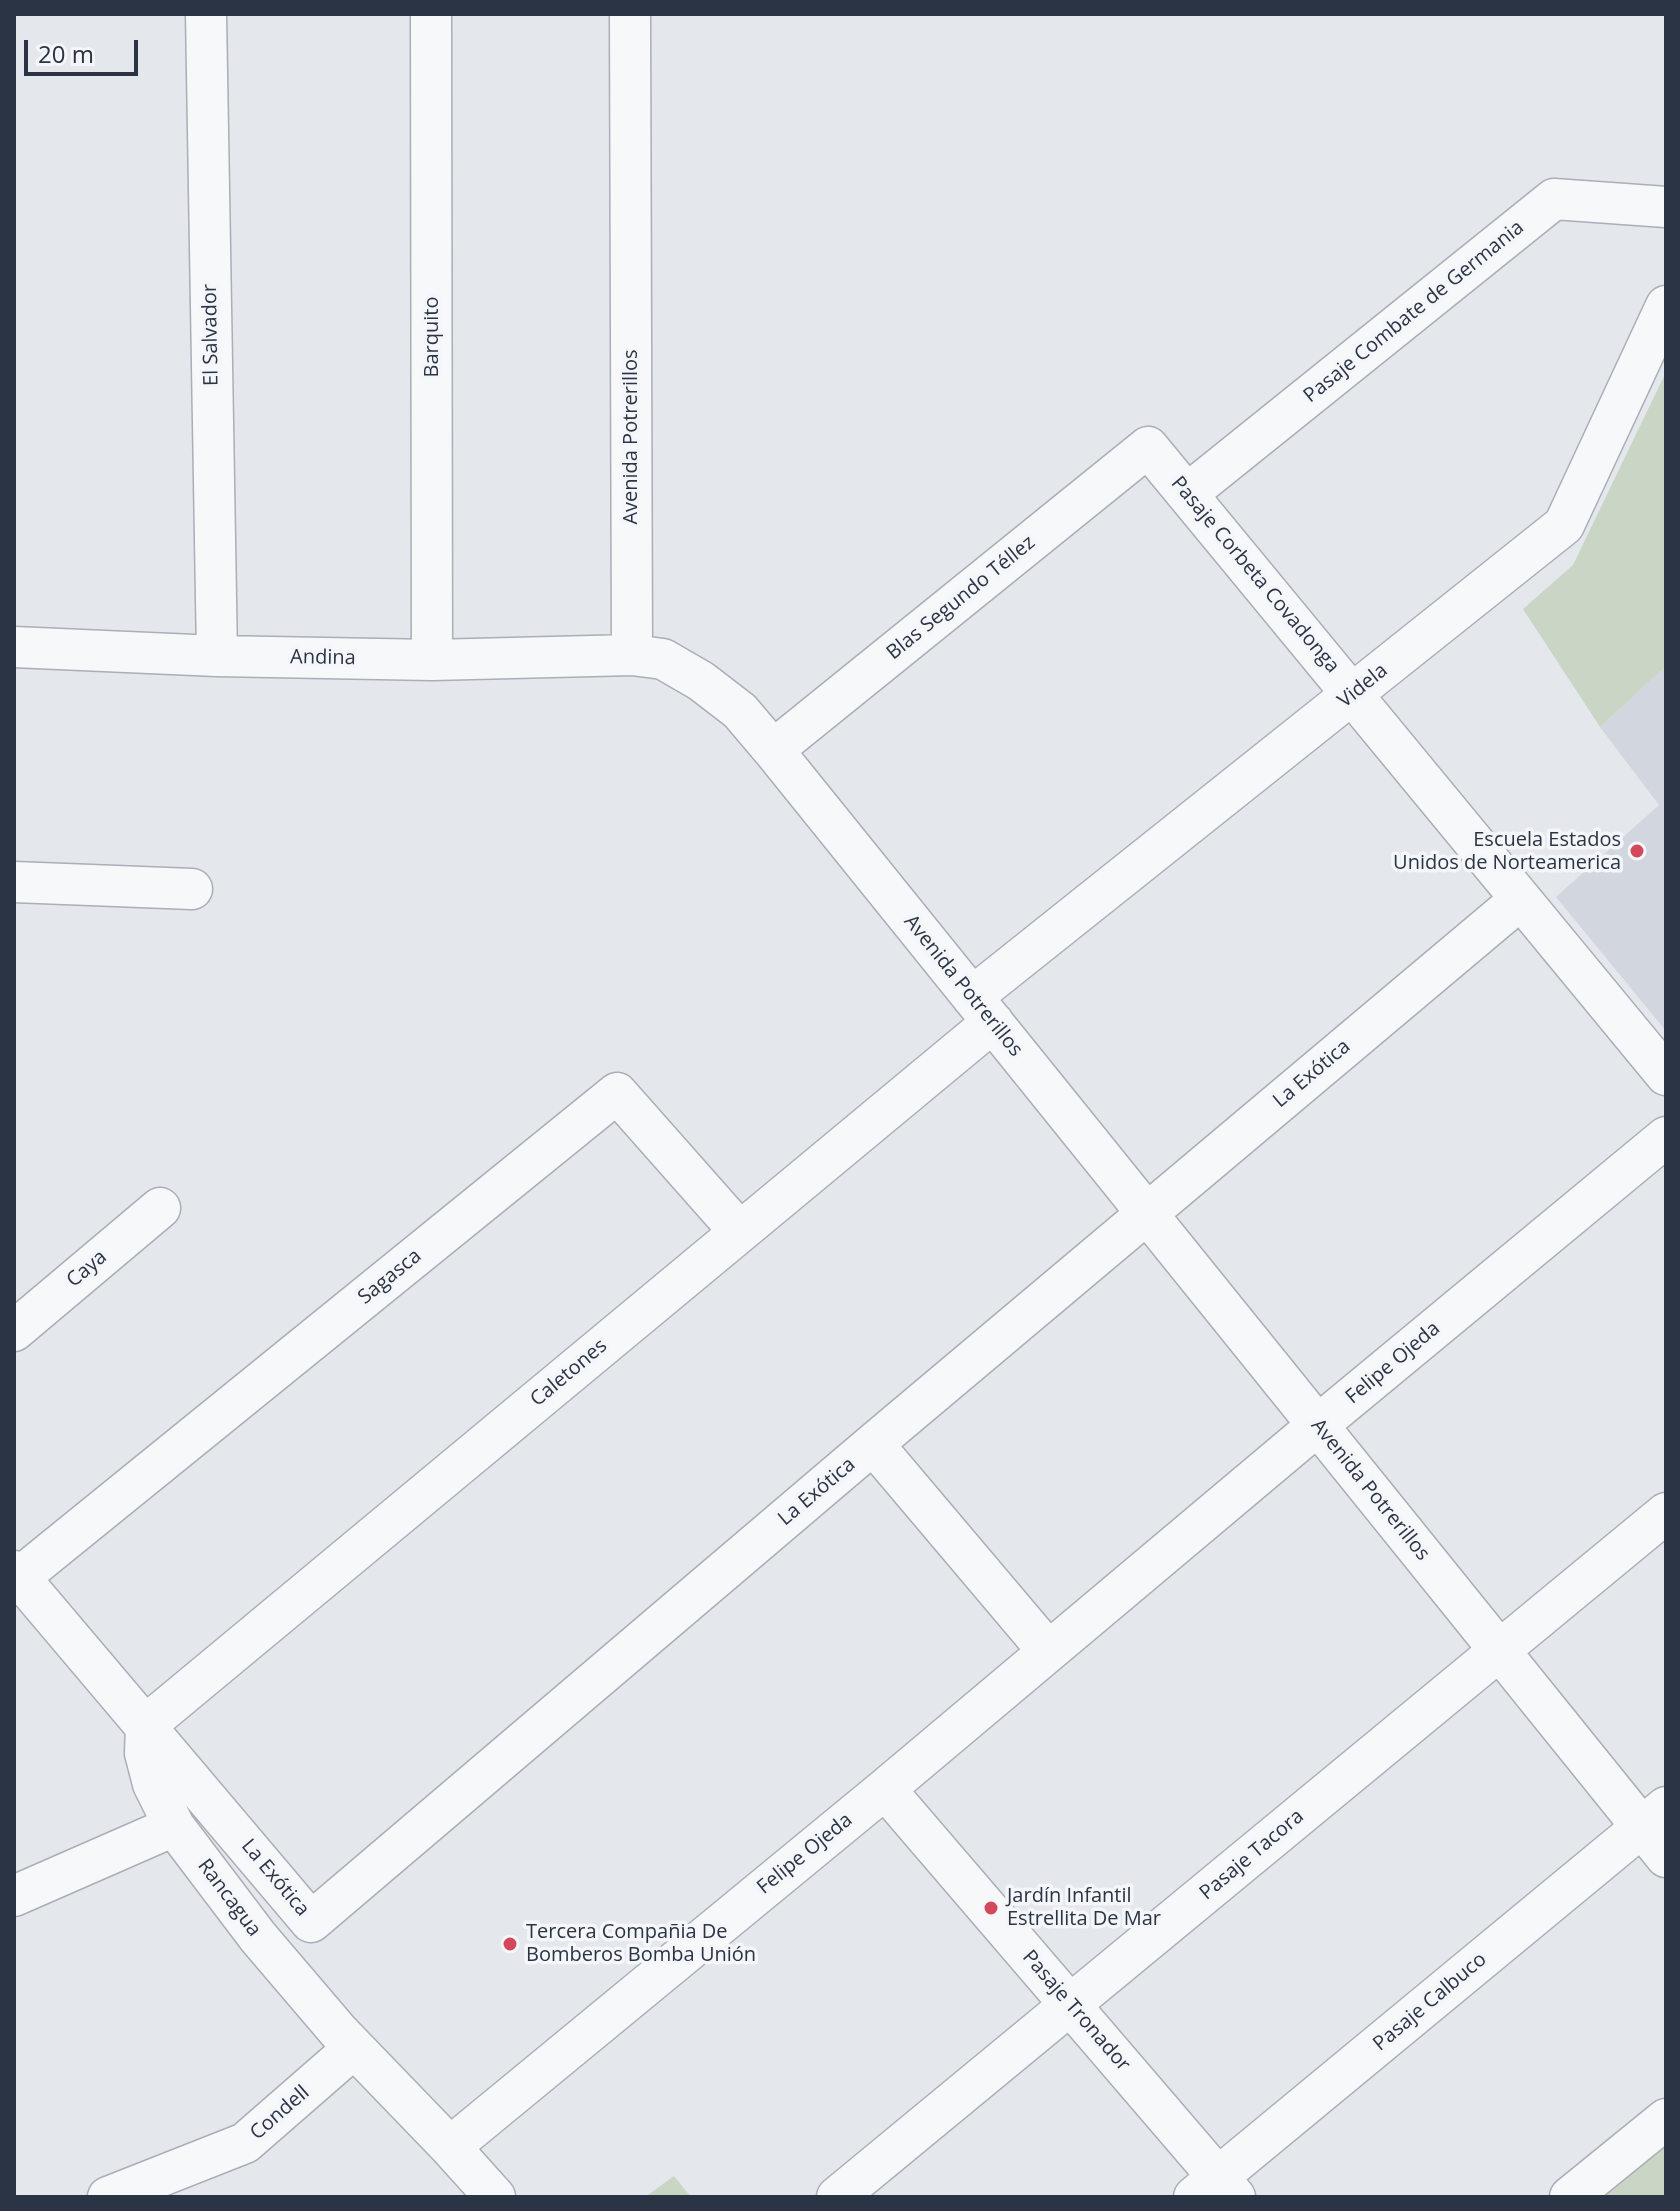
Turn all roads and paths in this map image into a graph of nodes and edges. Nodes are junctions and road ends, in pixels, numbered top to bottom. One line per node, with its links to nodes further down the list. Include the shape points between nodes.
1 (206, 14): 10 (street, El Salvador)
2 (431, 14): 11 (street, Barquito)
3 (630, 14): 9 (street, Avenida Potrerillos)
4 (1666, 207): 7 (street, Pasaje Combate de Germania, via 1554,199)
5 (1666, 306): 12 (street, Videla, via 1564,525)
6 (1148, 447): 7 (street, Pasaje Corbeta Covadonga); 13 (street, Blas Segundo Téllez)
7 (1187, 494): 12 (street, Pasaje Corbeta Covadonga)
8 (14, 647): 10 (street, Andina)
9 (632, 655): 11 (street, Andina); 13 (street, Avenida Potrerillos, via 663,659 701,681 740,711)
10 (217, 656): 11 (street, Andina)
11 (432, 660)
12 (1353, 694): 16 (street, Pasaje Corbeta Covadonga); 17 (street, Videla)
13 (773, 750): 17 (street, Avenida Potrerillos)
14 (14, 882): 15 (street)
15 (192, 889)
16 (1521, 899): 18 (street, Pasaje Corbeta Covadonga); 21 (street, La Exótica)
17 (982, 1009): 21 (street, Avenida Potrerillos); 22 (street, Caletones)
18 (1666, 1075)
19 (1666, 1137): 24 (street, Felipe Ojeda)
20 (160, 1208): 23 (street, Caya)
21 (1147, 1214): 24 (street, Avenida Potrerillos); 25 (street, La Exótica)
22 (739, 1231): 27 (street, Sagasca, via 617,1093); 30 (street, Caletones)
23 (14, 1331)
24 (1318, 1425): 28 (street, Felipe Ojeda); 29 (street, Avenida Potrerillos)
25 (873, 1444): 28 (street); 30 (street, La Exótica, via 311,1922)
26 (1666, 1513): 29 (street, Pasaje Tacora)
27 (17, 1574): 30 (street)
28 (1048, 1651): 31 (street, Felipe Ojeda)
29 (1500, 1651): 33 (street, Avenida Potrerillos); 35 (street, Pasaje Tacora)
30 (146, 1725): 32 (street, Rancagua, via 145,1753 153,1784)
31 (885, 1789): 35 (street, Pasaje Tronador); 38 (street, Felipe Ojeda)
32 (174, 1826): 34 (street); 36 (street, Rancagua, via 258,1937)
33 (1658, 1830): 39 (street, Pasaje Calbuco)
34 (14, 1896)
35 (1071, 2004): 39 (street, Pasaje Tronador); 42 (street, Pasaje Tacora)
36 (354, 2048): 38 (street, Rancagua); 40 (street, Condell, via 245,2143)
37 (1666, 2119): 43 (street)
38 (450, 2147): 41 (street, Rancagua)
39 (1216, 2190)
40 (108, 2197)
41 (495, 2197)
42 (837, 2197)
43 (1570, 2197)

